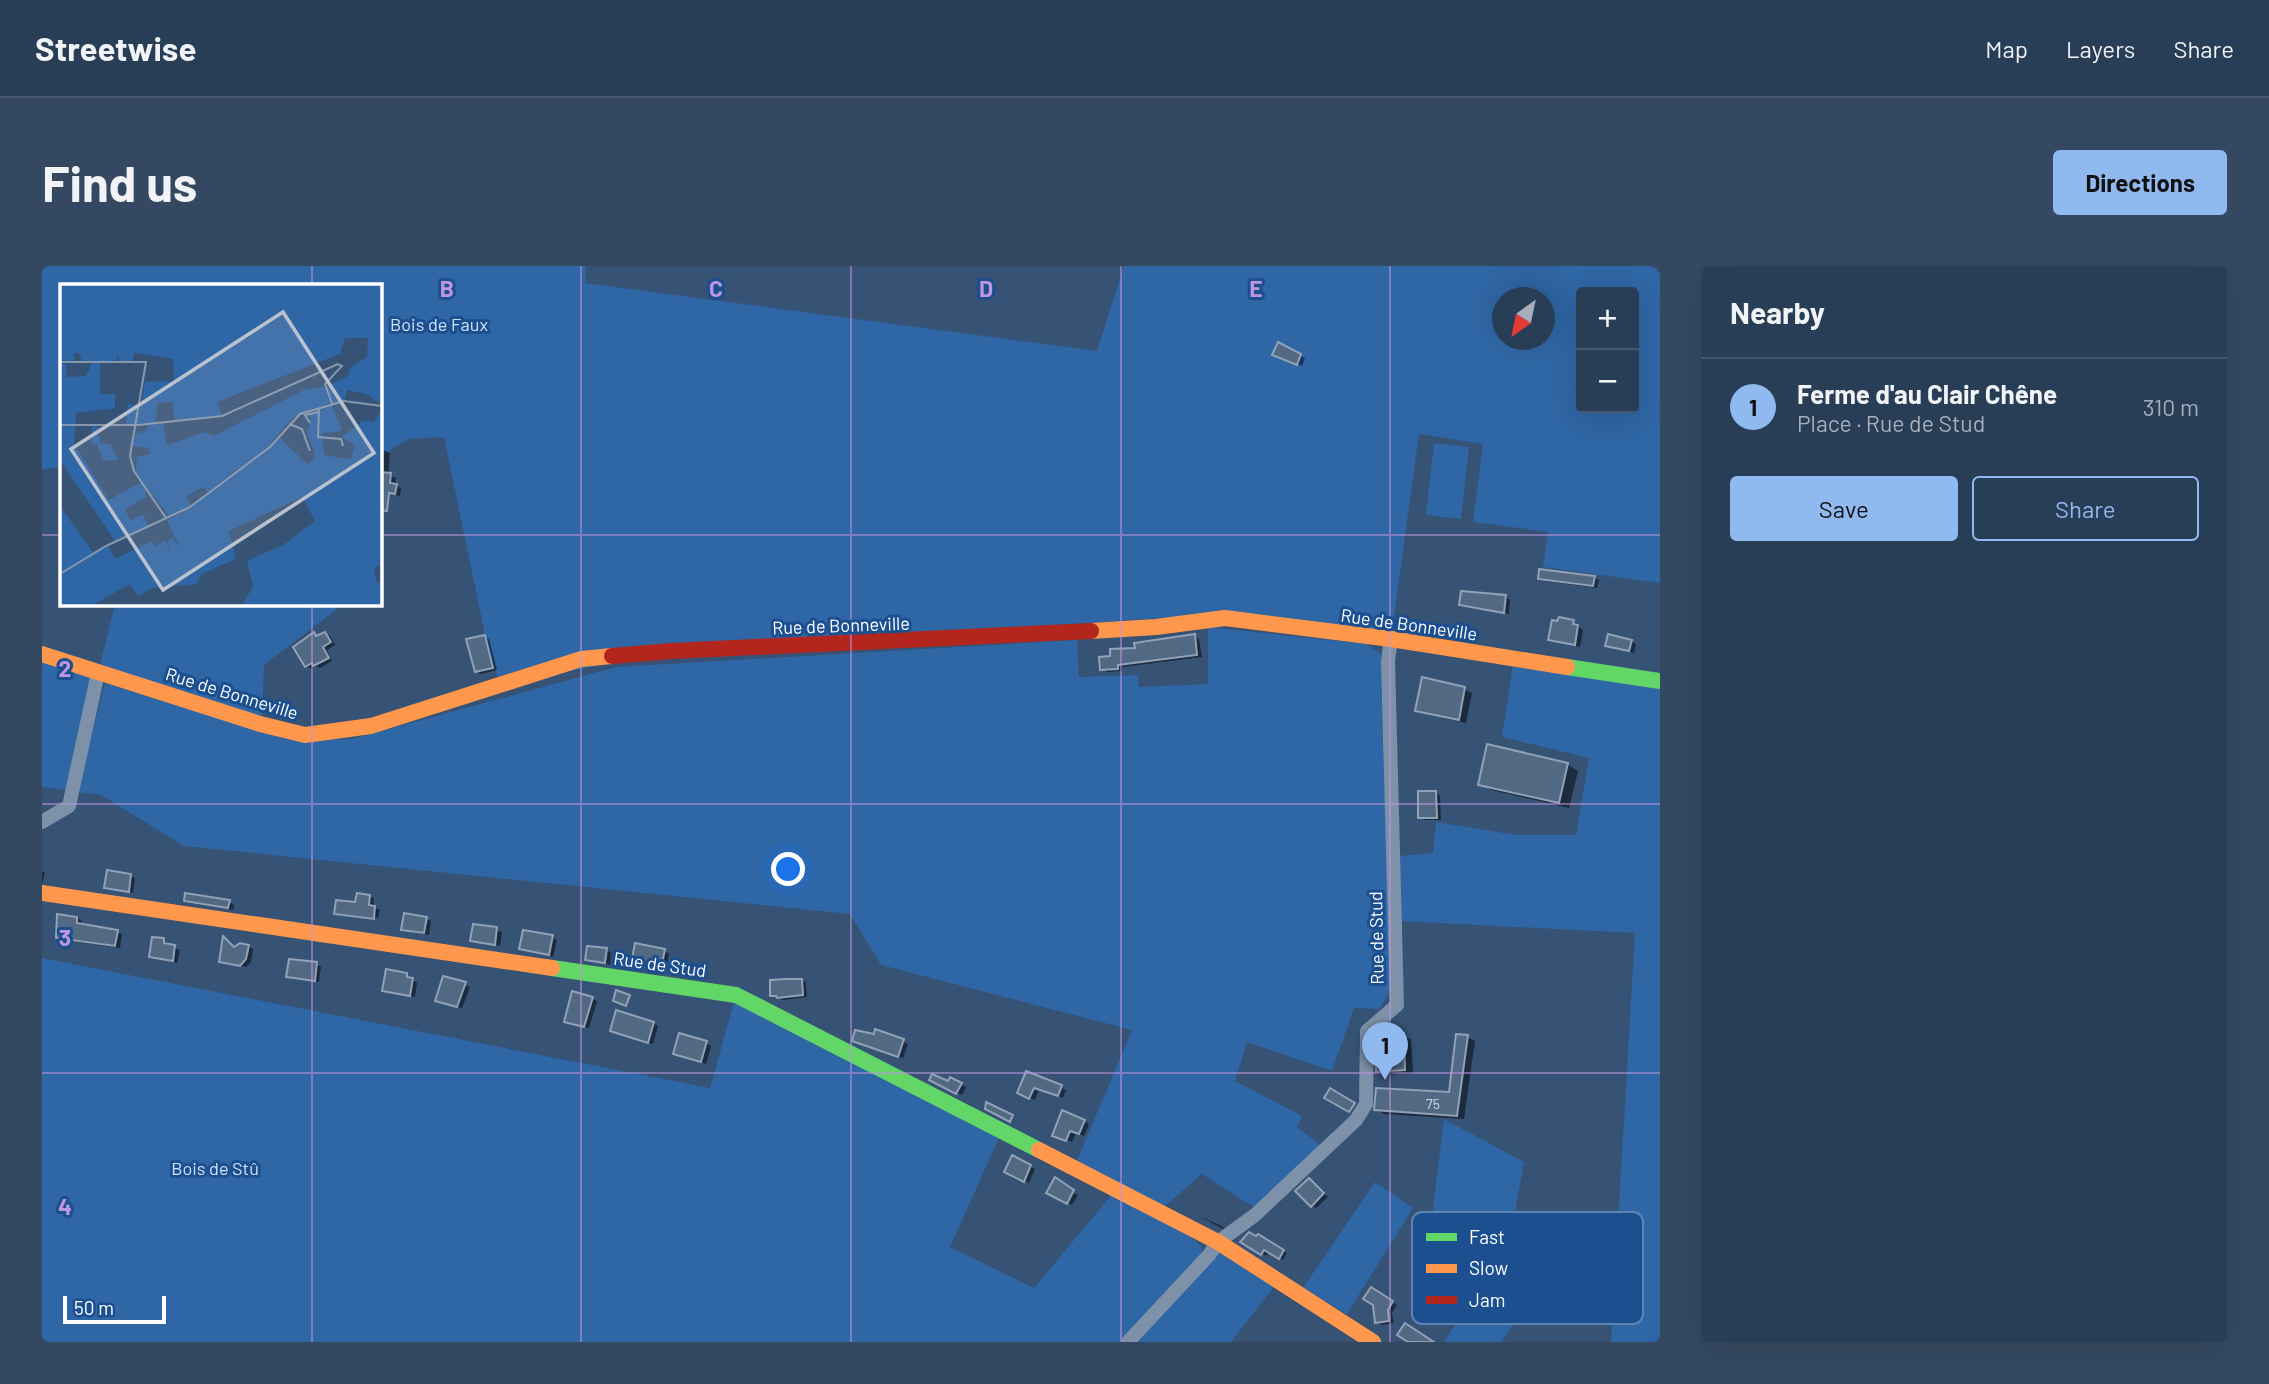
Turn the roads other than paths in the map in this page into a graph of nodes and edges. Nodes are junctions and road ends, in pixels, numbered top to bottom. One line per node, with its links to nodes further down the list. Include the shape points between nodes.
1 (1391, 639): 3 (street, Rue de Bonneville, via 1225,618 981,638 671,651 581,659 372,726 305,735); 4 (street, Rue de Bonneville); 7 (street, Rue de Stud, via 1397,1005 1367,1031 1366,1104 1356,1120 1255,1215)
2 (42, 654): 3 (street, Rue de Bonneville)
3 (98, 673): 5 (street, via 69,806)
4 (1660, 681)
5 (42, 822)
6 (42, 893): 7 (street, Rue de Stud, via 736,995)
7 (1218, 1242): 8 (street, Rue de Stud); 9 (street, Rue de Stud)
8 (1128, 1342)
9 (1373, 1342)

